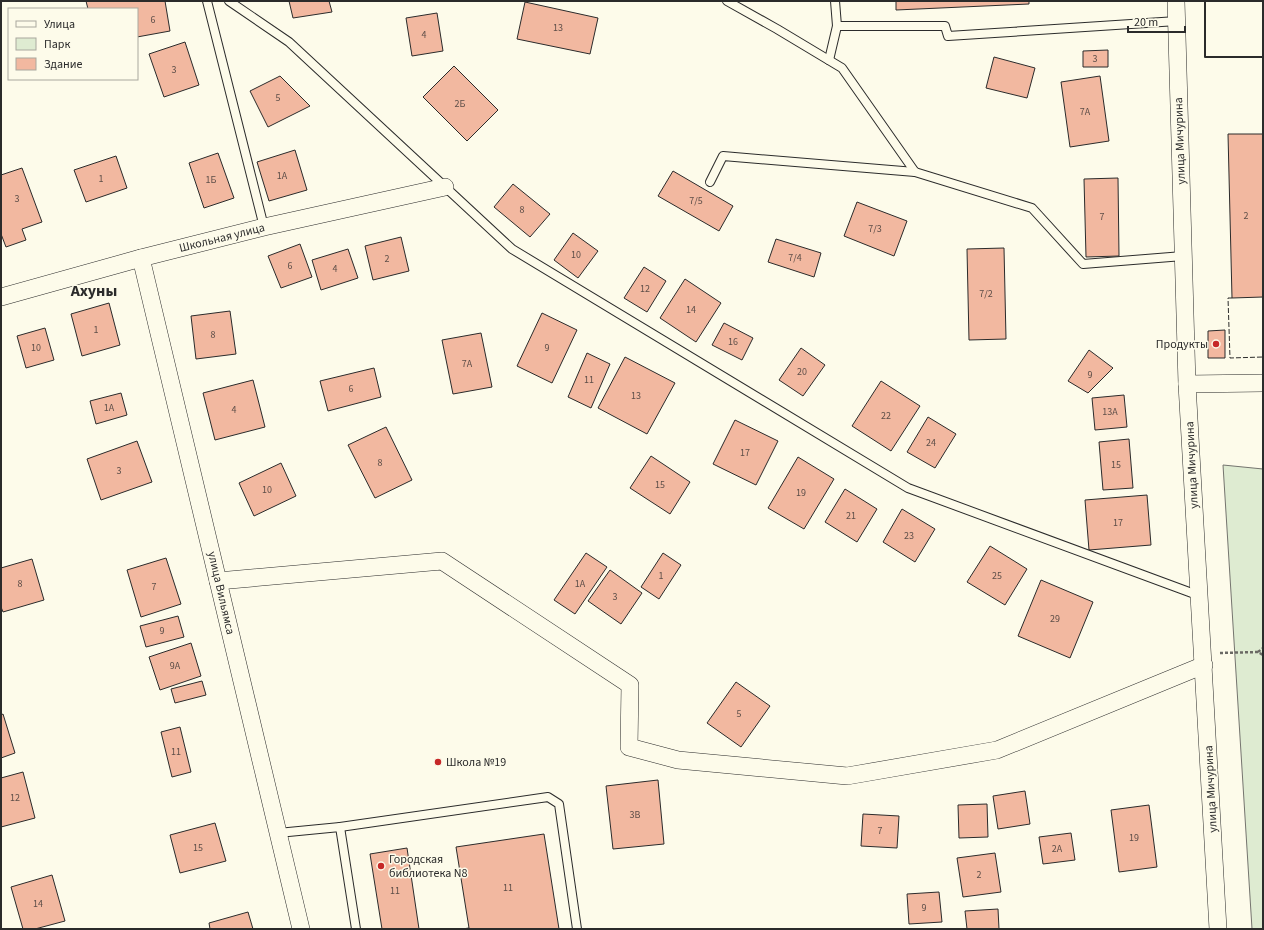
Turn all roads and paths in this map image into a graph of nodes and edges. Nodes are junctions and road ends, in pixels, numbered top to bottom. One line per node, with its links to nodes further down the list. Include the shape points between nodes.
1 (207, 1): 12 (lane)
2 (229, 1): 11 (lane, via 289,42)
3 (726, 1): 8 (lane)
4 (835, 1): 7 (lane)
5 (1176, 1): 6 (street, улица Мичурина)
6 (1177, 21): 7 (lane, via 948,36 945,26); 13 (street, улица Мичурина)
7 (837, 26): 8 (lane)
8 (829, 60): 9 (lane, via 842,68)
9 (915, 172): 10 (lane, via 723,156); 13 (lane, via 1032,208 1083,264)
10 (710, 182)
11 (445, 187): 12 (street, Школьная улица); 19 (lane, via 512,249 908,488)
12 (264, 227): 14 (street, Школьная улица)
13 (1183, 256): 17 (street, улица Мичурина)
14 (141, 258): 15 (street, Школьная улица); 18 (street, улица Вильямса)
15 (1, 296)
16 (1263, 383): 17 (street)
17 (1187, 384): 19 (street, улица Мичурина)
18 (218, 581): 23 (street, via 442,561 630,685 629,747 678,760 847,776 997,750); 25 (street, улица Вильямса)
19 (1200, 596): 23 (street, улица Мичурина)
20 (1263, 648): 21 (path)
21 (1258, 652): 22 (path); 23 (path)
22 (1263, 655)
23 (1203, 659): 29 (street, улица Мичурина)
24 (340, 827): 25 (lane); 27 (lane); 28 (lane, via 548,797 559,804)
25 (278, 833): 26 (street, улица Вильямса)
26 (301, 929)
27 (356, 929)
28 (577, 929)
29 (1218, 929)

